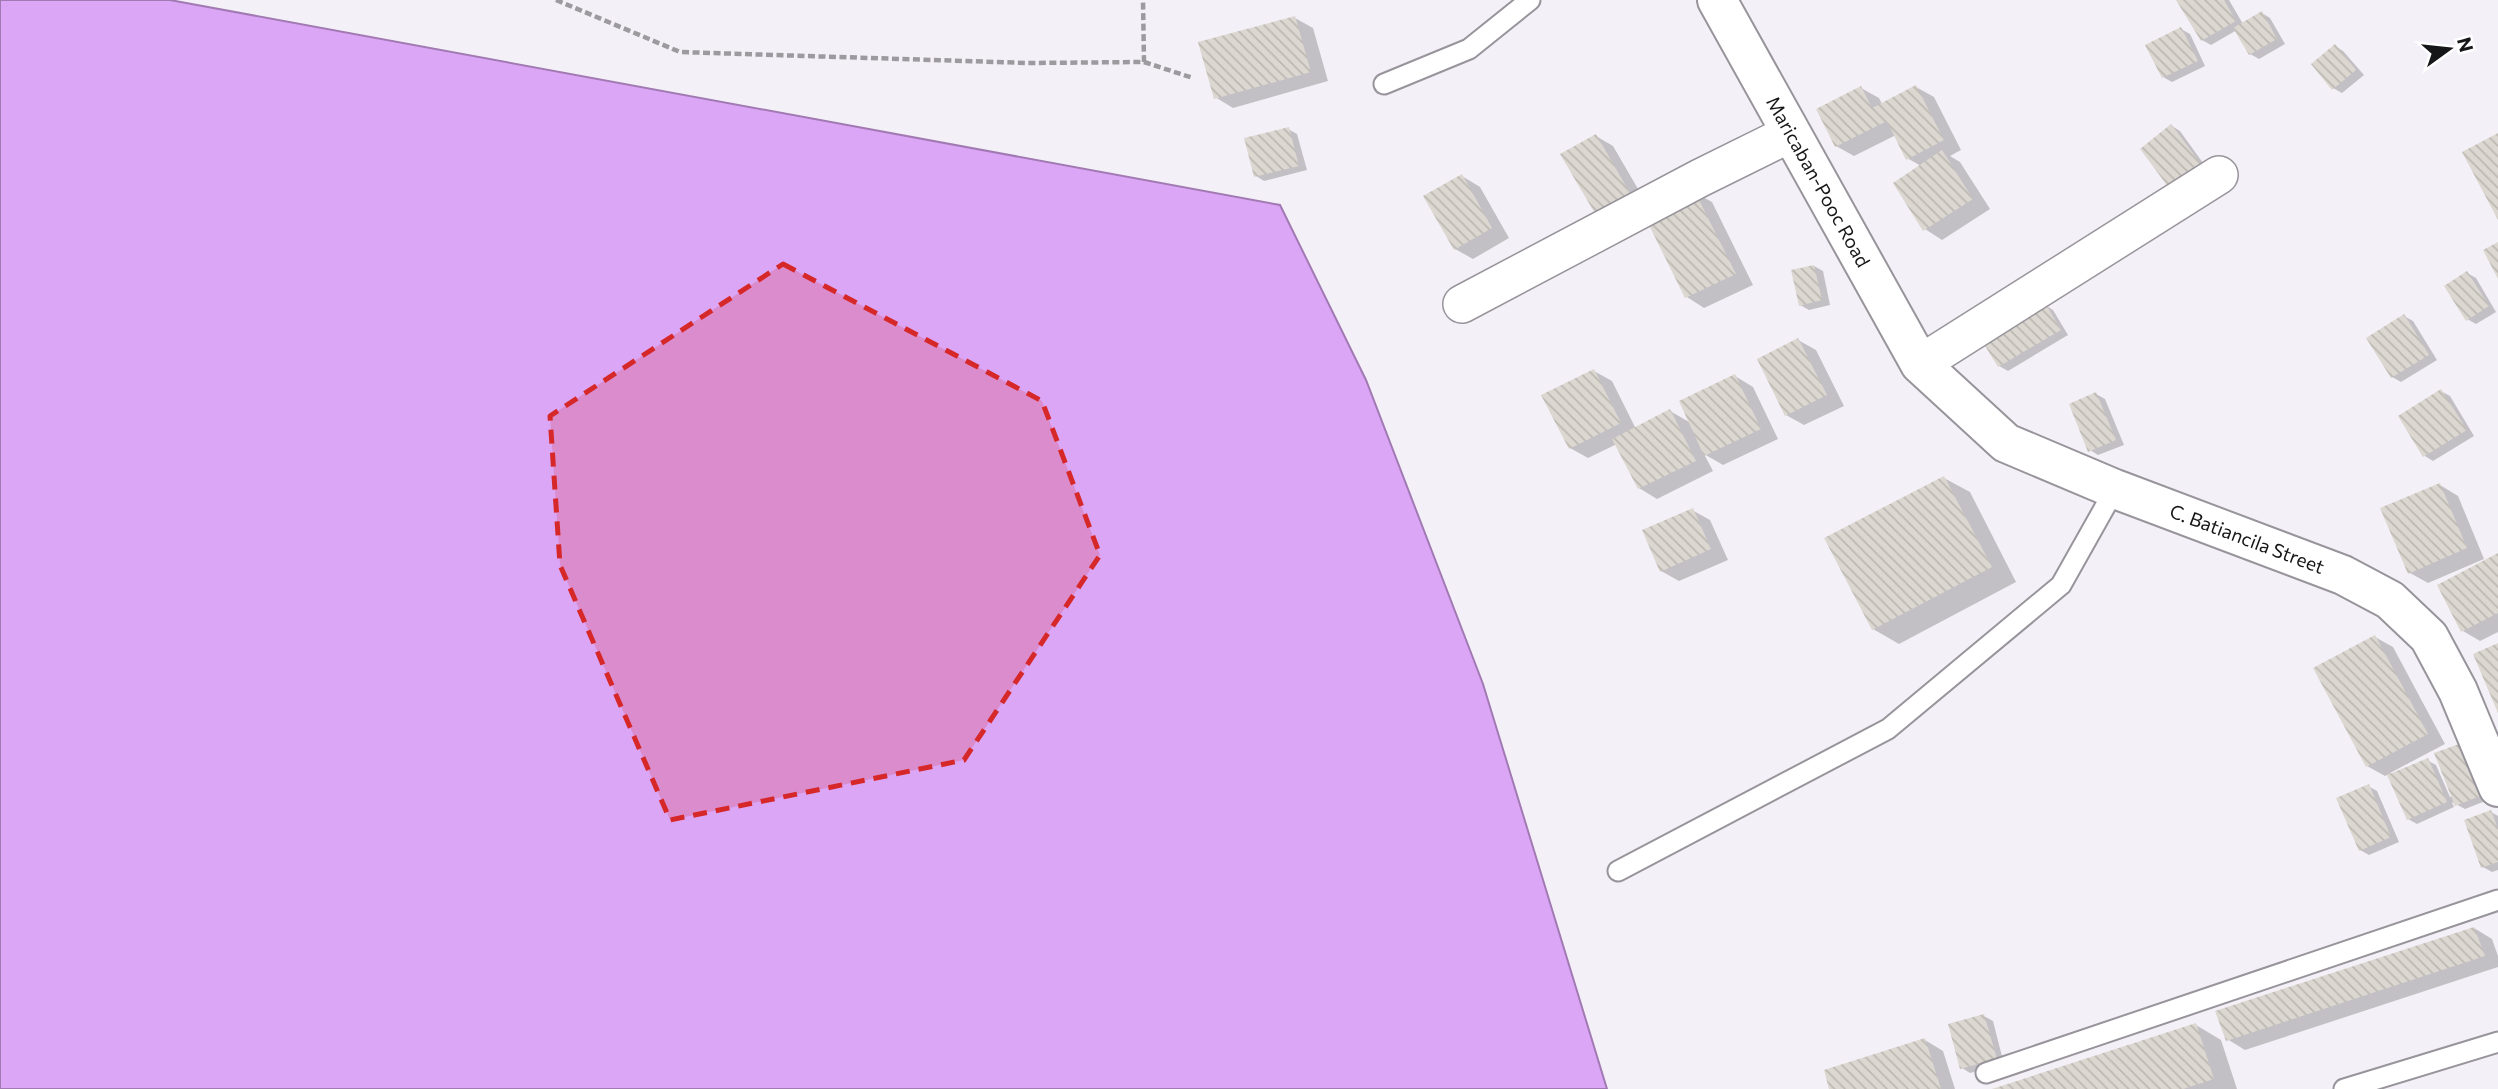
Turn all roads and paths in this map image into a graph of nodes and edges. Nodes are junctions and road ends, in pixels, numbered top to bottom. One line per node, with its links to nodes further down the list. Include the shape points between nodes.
1 (556, 0): 5 (path, via 680,52)
2 (1143, 0): 5 (path)
3 (1531, 0): 7 (lane, via 1469,50)
4 (1717, 0): 8 (street, Maricaban-Pooc Road)
5 (1144, 62): 6 (path)
6 (1194, 78)
7 (1384, 84)
8 (1791, 133): 10 (street); 11 (street, Maricaban-Pooc Road)
9 (2219, 175): 11 (street)
10 (1462, 304)
11 (1920, 364): 12 (street, C. Batiancila Street, via 2006,443)
12 (2115, 489): 13 (street, C. Batiancila Street, via 2343,575 2390,600 2429,638 2458,691); 14 (lane, via 2061,585 1888,729)
13 (2498, 787)
14 (1618, 871)
15 (2498, 900): 17 (lane)
16 (2498, 1042): 18 (lane)
17 (1986, 1073)
18 (2344, 1089)

